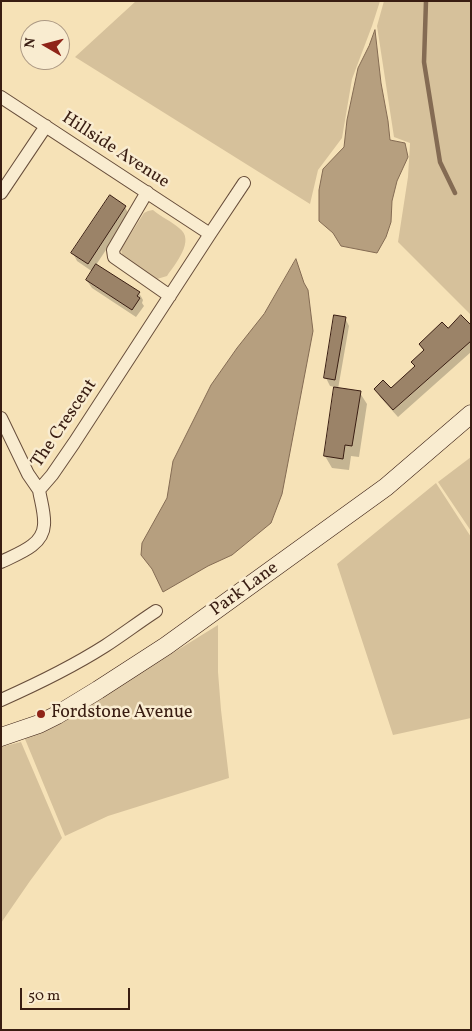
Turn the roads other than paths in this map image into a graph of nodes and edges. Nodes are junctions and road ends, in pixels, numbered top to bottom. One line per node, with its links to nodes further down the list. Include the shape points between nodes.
1 (1, 97): 2 (street, Hillside Avenue)
2 (46, 126): 4 (street, Hillside Avenue); 5 (street)
3 (244, 183): 6 (street, The Crescent)
4 (147, 192): 6 (street, Hillside Avenue); 7 (street, via 113,250 114,257)
5 (1, 193)
6 (210, 234): 7 (street, The Crescent)
7 (170, 296): 10 (street, The Crescent, via 74,443)
8 (471, 414): 14 (main road, Park Lane, via 386,487 166,646 57,714)
9 (1, 418): 10 (street)
10 (39, 490): 11 (street, The Crescent, via 44,514 40,538 32,546)
11 (1, 562)
12 (156, 611): 13 (street, via 104,647)
13 (1, 700)
14 (1, 737)

